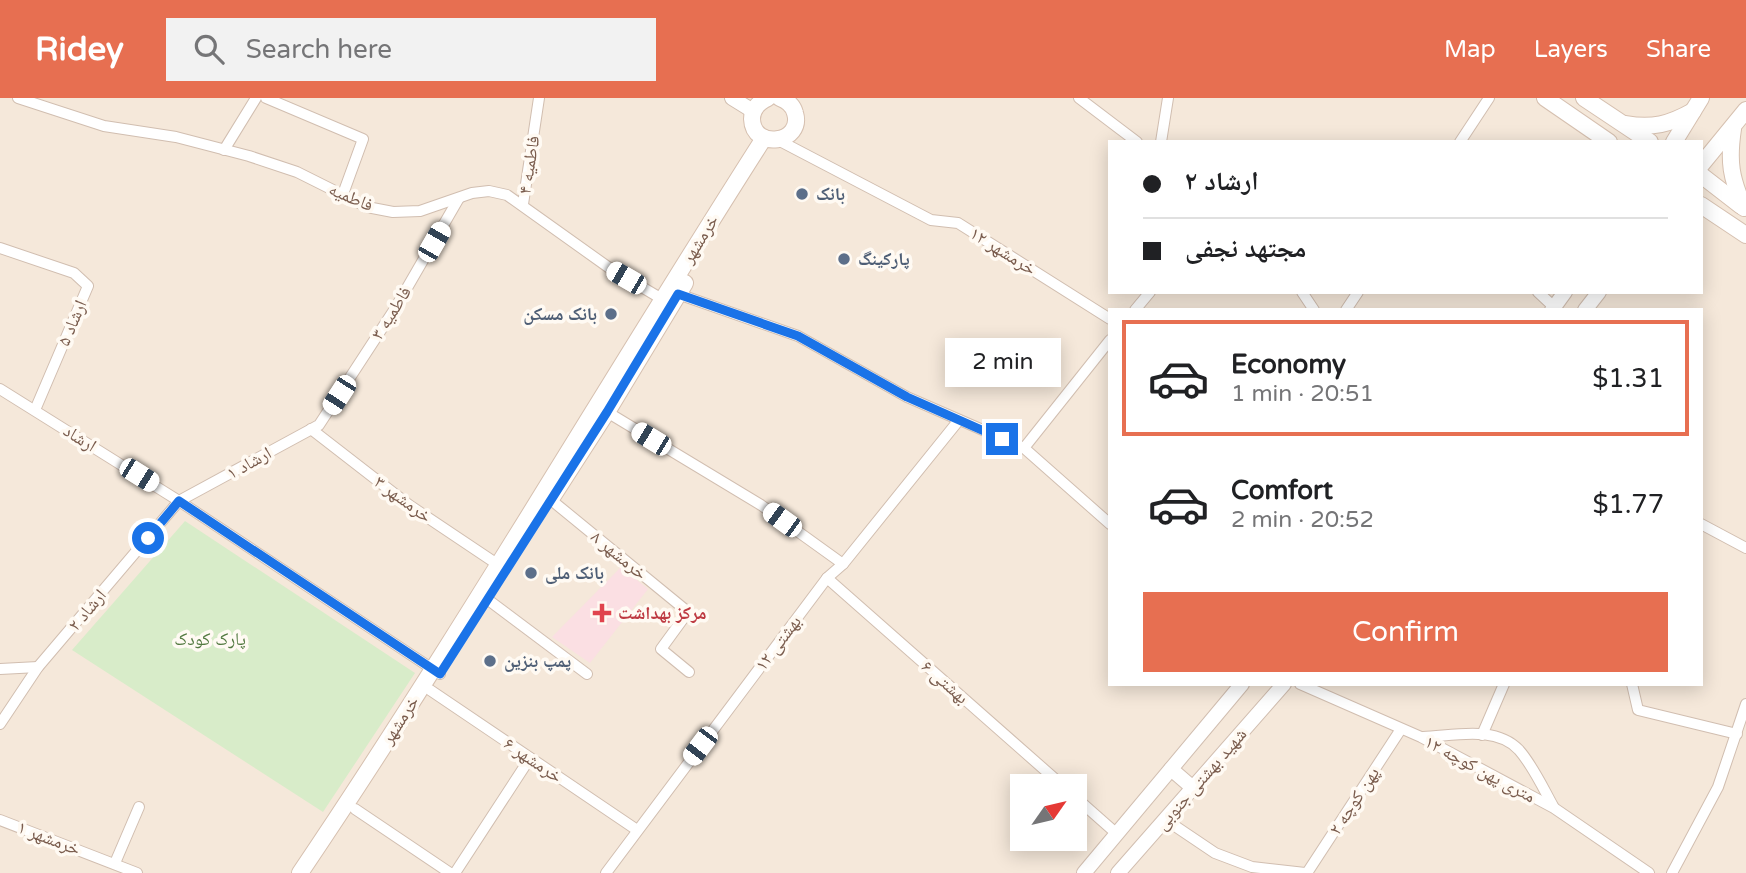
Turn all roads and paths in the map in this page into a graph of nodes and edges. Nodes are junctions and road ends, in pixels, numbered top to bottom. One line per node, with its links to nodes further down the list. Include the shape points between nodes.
1 (18, 98): 25 (street, فاطمیه, via 104,126)
2 (256, 98): 25 (street)
3 (266, 98): 28 (street, via 363,139)
4 (539, 98): 30 (street, فاطمیه ۴)
5 (732, 98): 14 (street)
6 (768, 98): 14 (main road)
7 (1079, 98): 19 (street)
8 (1168, 98): 20 (street)
9 (1489, 98): 21 (street)
10 (1545, 98): 22 (main road)
11 (1584, 98): 16 (main road)
12 (784, 99): 18 (main road, خرمشهر, via 796,118 791,132)
13 (1697, 104): 16 (main road, via 1670,123 1645,127); 24 (main road)
14 (754, 111): 18 (main road, via 755,130)
15 (1745, 113): 17 (main road)
16 (1619, 123): 23 (main road)
17 (1732, 129): 26 (main road); 31 (main road, via 1733,183)
18 (771, 140): 37 (main road, خرمشهر); 40 (street, خرمشهر ۱۲, via 931,220 958,223)
19 (1134, 140)
20 (1161, 140)
21 (1461, 140)
22 (1605, 140)
23 (1647, 140)
24 (1675, 140)
25 (224, 150): 28 (street, فاطمیه, via 297,172)
26 (1703, 163)
27 (1703, 177): 31 (main road)
28 (343, 194): 29 (street, فاطمیه, via 393,212 420,211)
29 (459, 198): 30 (street, فاطمیه, via 489,191); 46 (street, فاطمیه ۳, via 396,307)
30 (523, 204): 37 (street, فاطمیه, via 608,267)
31 (1745, 209)
32 (1708, 213): 33 (main road)
33 (1746, 235)
34 (0, 248): 43 (street, ارشاد ۵, via 74,273 88,286)
35 (1148, 294): 38 (street)
36 (1540, 294): 39 (street)
37 (670, 297): 44 (main road, خرمشهر); 45 (street, فاطمیه, via 798,336 907,397); 53 (main road, خرمشهر)
38 (1137, 308)
39 (1552, 308)
40 (1108, 318)
41 (1108, 343): 47 (street)
42 (0, 389): 43 (street, ارشاد)
43 (35, 410): 49 (street, ارشاد)
44 (607, 412): 48 (main road, خرمشهر); 54 (street, via 761,505)
45 (959, 420): 47 (street, فاطمیه); 54 (street, بهشتی ۱۲)
46 (315, 427): 49 (street, ارشاد ۱); 53 (street, خرمشهر ۳, via 409,505)
47 (1024, 449): 50 (street, فاطمیه)
48 (551, 499): 56 (main road, خرمشهر); 60 (street, خرمشهر ۸, via 688,612 661,649)
49 (179, 501): 57 (street, ارشاد ۲); 59 (street, ارشاد)
50 (1108, 522)
51 (1703, 525): 52 (street)
52 (1746, 548)
53 (497, 564): 59 (main road, خرمشهر)
54 (843, 564): 55 (street, بهشتی ۱۲)
55 (827, 578): 76 (street, بهشتی ۶); 84 (street, بهشتی ۱۲)
56 (487, 598): 59 (main road, خرمشهر); 61 (street)
57 (38, 667): 58 (street); 69 (street, ارشاد ۲)
58 (0, 669)
59 (436, 671): 67 (main road, خرمشهر); 88 (main road, خرمشهر)
60 (689, 672)
61 (587, 674)
62 (1240, 686): 75 (street, شهید بهشتی جنوبی)
63 (1282, 686): 77 (street, شهید بهشتی جنوبی)
64 (1304, 686): 70 (street, ۱۲ متری پهن کوچه)
65 (1503, 686): 72 (street)
66 (1632, 686): 71 (street, via 1638,710)
67 (430, 690): 74 (street, خرمشهر ۶); 81 (main road, خرمشهر)
68 (1746, 704): 71 (street)
69 (0, 724)
70 (1401, 729): 73 (street, ۱۲ متری پهن کوچه); 94 (street, پهن کوچه ۲)
71 (1737, 734): 96 (street, via 1718,787)
72 (1482, 735): 73 (street); 80 (street, via 1495,736 1517,748)
73 (1421, 737): 80 (street, ۱۲ متری پهن کوچه)
74 (530, 758): 84 (street, خرمشهر ۶); 90 (street)
75 (1171, 769): 77 (street); 85 (street, شهید بهشتی جنوبی)
76 (1049, 774)
77 (1193, 788): 83 (street, شهید بهشتی جنوبی)
78 (139, 807): 86 (street)
79 (1087, 807): 85 (street)
80 (1554, 808): 95 (street, ۱۲ متری پهن کوچه)
81 (355, 810): 89 (main road, خرمشهر); 90 (street)
82 (0, 820): 86 (street, خرمشهر ۱)
83 (1166, 820): 93 (street, شهید بهشتی جنوبی); 94 (street, via 1215,853 1252,867)
84 (637, 830): 91 (street, بهشتی ۱۲)
85 (1117, 834): 92 (street, شهید بهشتی جنوبی)
86 (115, 863): 87 (street, خرمشهر ۱)
87 (137, 873)
88 (300, 873)
89 (313, 873)
90 (453, 873)
91 (606, 873)
92 (1084, 873)
93 (1118, 873)
94 (1306, 873)
95 (1649, 873)
96 (1672, 873)

